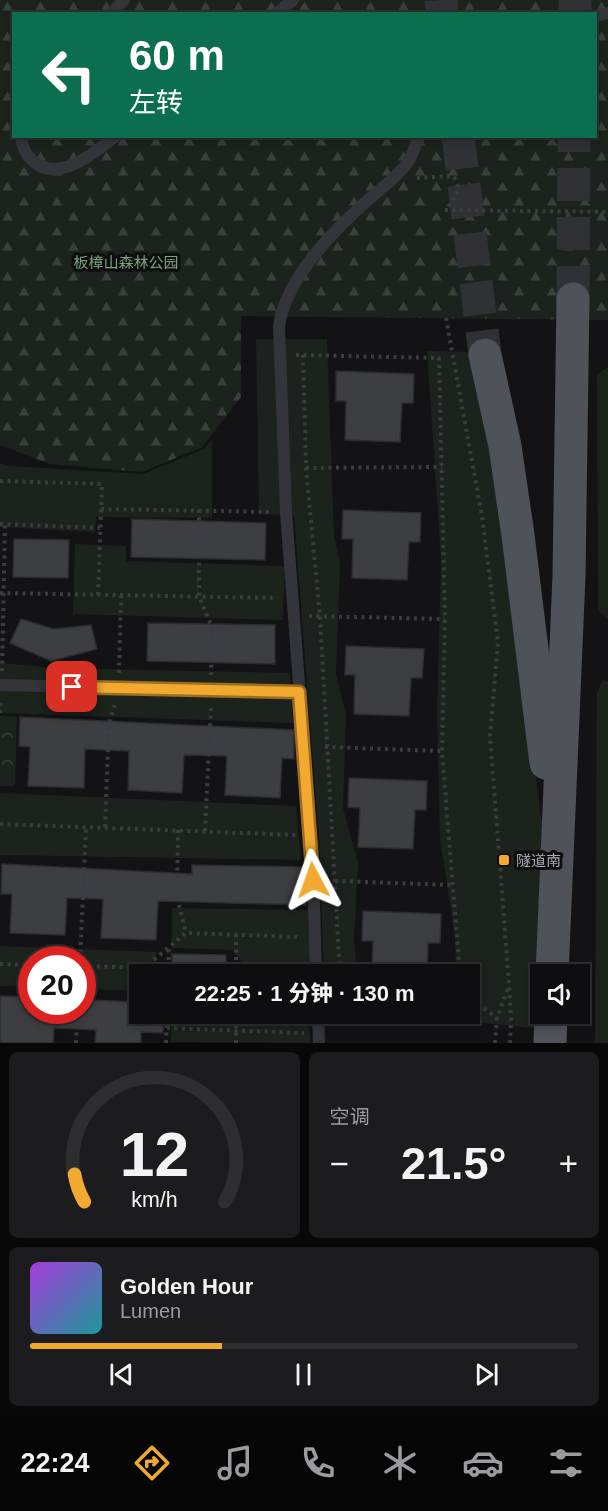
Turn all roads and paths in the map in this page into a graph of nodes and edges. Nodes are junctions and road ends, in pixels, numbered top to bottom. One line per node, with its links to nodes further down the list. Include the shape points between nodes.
1 (124, 0): 3 (lane)
2 (293, 0): 4 (lane)
3 (113, 12)
4 (278, 12)
5 (22, 138): 6 (lane, via 26,155 37,165 50,168 68,167 84,160)
6 (113, 138)
7 (418, 138): 8 (lane)
8 (393, 179): 9 (path, via 453,176 459,182 459,190 445,210); 12 (lane, via 325,244 300,275 281,312)
9 (608, 212)
10 (573, 299): 48 (main road, via 569,576)
11 (446, 318): 66 (path, via 482,516 498,642 490,736)
12 (280, 355): 13 (path); 16 (lane)
13 (303, 355): 15 (path, via 439,357); 17 (path)
14 (484, 355): 48 (main road, via 505,446)
15 (442, 467): 17 (path); 32 (path)
16 (284, 468): 17 (path); 21 (lane)
17 (306, 468): 22 (path)
18 (0, 481): 19 (path, via 102,484)
19 (101, 509): 20 (path); 24 (path)
20 (199, 510): 21 (path); 28 (path)
21 (286, 512): 22 (path); 29 (lane)
22 (311, 512): 31 (path)
23 (3, 524): 24 (path); 25 (path)
24 (100, 528): 26 (path)
25 (2, 593): 26 (path); 33 (path)
26 (98, 595): 27 (path)
27 (121, 596): 28 (path); 34 (path)
28 (199, 597): 29 (path); 35 (path, via 212,627)
29 (292, 598): 30 (lane)
30 (294, 616): 31 (path); 36 (lane)
31 (320, 616): 32 (path); 39 (path)
32 (445, 619): 40 (path)
33 (1, 685): 34 (lane); 37 (path)
34 (119, 688): 35 (lane); 43 (path, via 109,724)
35 (211, 690): 36 (lane); 45 (path)
36 (299, 692): 38 (lane)
37 (0, 713)
38 (303, 746): 39 (path); 46 (lane)
39 (327, 747): 40 (path); 47 (path)
40 (442, 751): 51 (path)
41 (0, 824): 42 (path)
42 (86, 827): 43 (path); 55 (path)
43 (105, 828): 44 (path)
44 (178, 830): 45 (path); 52 (path, via 177,897)
45 (205, 831): 46 (path)
46 (310, 836): 47 (path); 49 (lane)
47 (332, 836): 50 (path)
48 (557, 854): 63 (main road)
49 (313, 880): 50 (path); 54 (lane)
50 (335, 881): 51 (path); 61 (path)
51 (452, 885): 62 (path)
52 (186, 933): 53 (path); 56 (path)
53 (236, 935): 54 (path); 59 (path)
54 (315, 937): 60 (lane)
55 (81, 946)
56 (169, 947): 58 (path); 65 (path, via 144,968)
57 (0, 964): 64 (path)
58 (168, 964)
59 (236, 964)
60 (316, 964)
61 (339, 964)
62 (459, 964)
63 (552, 964)
64 (18, 965)
65 (96, 966)
66 (509, 984): 68 (path); 80 (path)
67 (480, 1006): 68 (path)
68 (497, 1018): 79 (path)
69 (77, 1024): 76 (path)
70 (167, 1024): 73 (path)
71 (236, 1024): 74 (path)
72 (551, 1024): 81 (main road)
73 (167, 1028): 74 (path); 77 (path)
74 (236, 1030): 75 (path); 78 (path)
75 (319, 1038)
76 (76, 1043)
77 (166, 1043)
78 (236, 1043)
79 (495, 1043)
80 (510, 1043)
81 (550, 1043)

